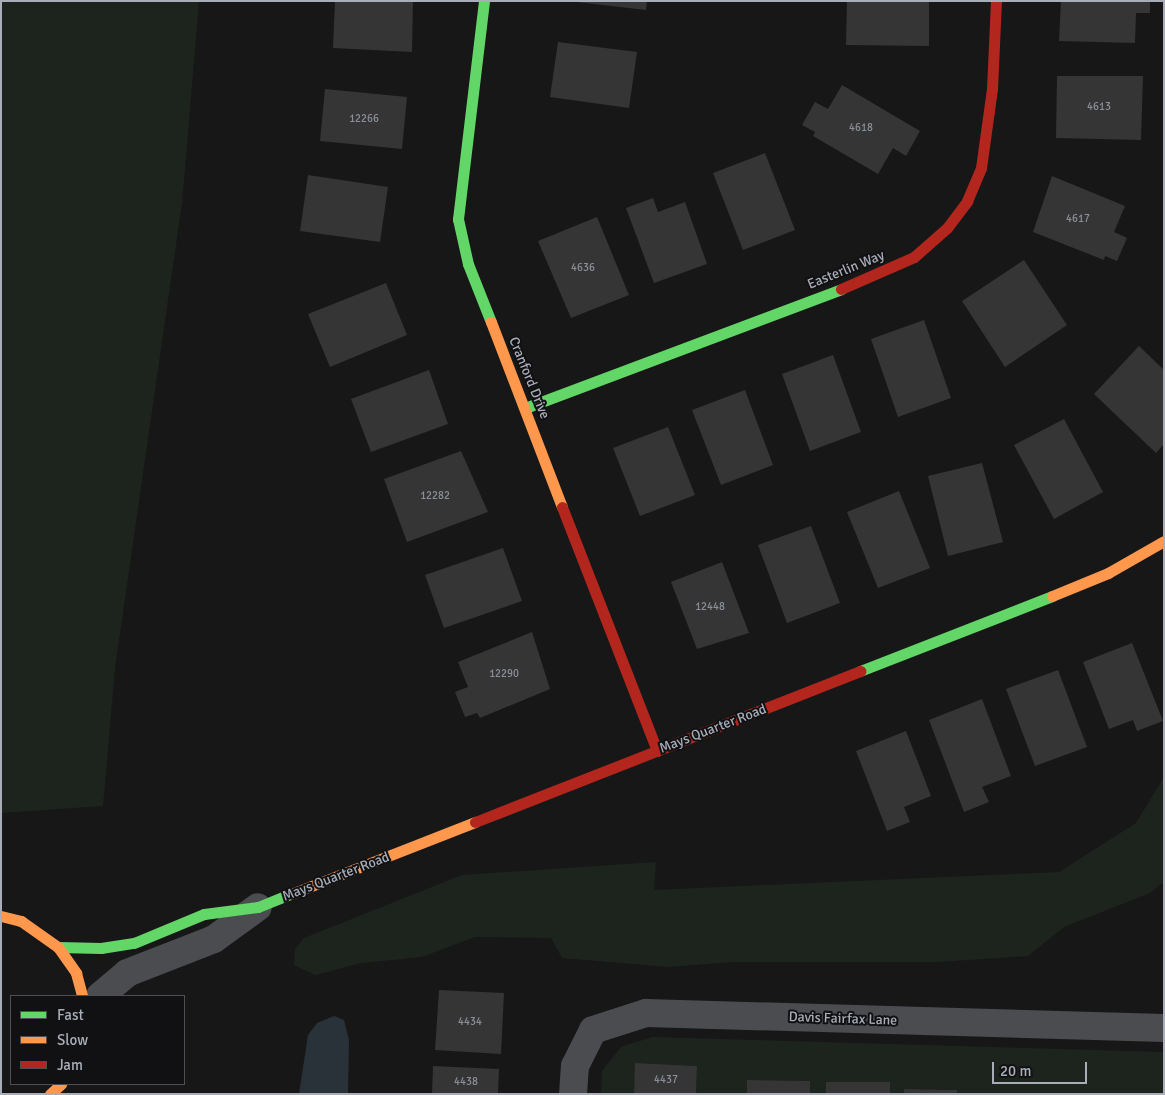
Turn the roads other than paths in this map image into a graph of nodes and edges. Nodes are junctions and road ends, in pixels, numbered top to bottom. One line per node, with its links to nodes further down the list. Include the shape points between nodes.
1 (484, 1): 3 (street, Cranford Drive, via 458,219 468,264)
2 (996, 1): 3 (street, Easterlin Way, via 992,89 981,168 967,201 947,228 914,257 873,277)
3 (525, 408): 5 (street, Cranford Drive)
4 (1164, 540): 5 (street, Mays Quarter Road, via 1108,573 1065,591)
5 (657, 751): 6 (street, Mays Quarter Road)
6 (258, 907): 8 (street, Mays Quarter Road, via 204,914 134,943 101,948); 10 (street, Mays Quarter Road, via 214,939 127,973)
7 (1, 916): 8 (street, via 21,921)
8 (58, 947): 9 (street, via 76,973)
9 (82, 995)
10 (101, 995)
11 (1164, 1028): 14 (street, Davis Fairfax Lane, via 646,1013 593,1030 575,1066)
12 (60, 1085): 13 (street)
13 (50, 1094)
14 (573, 1094)

